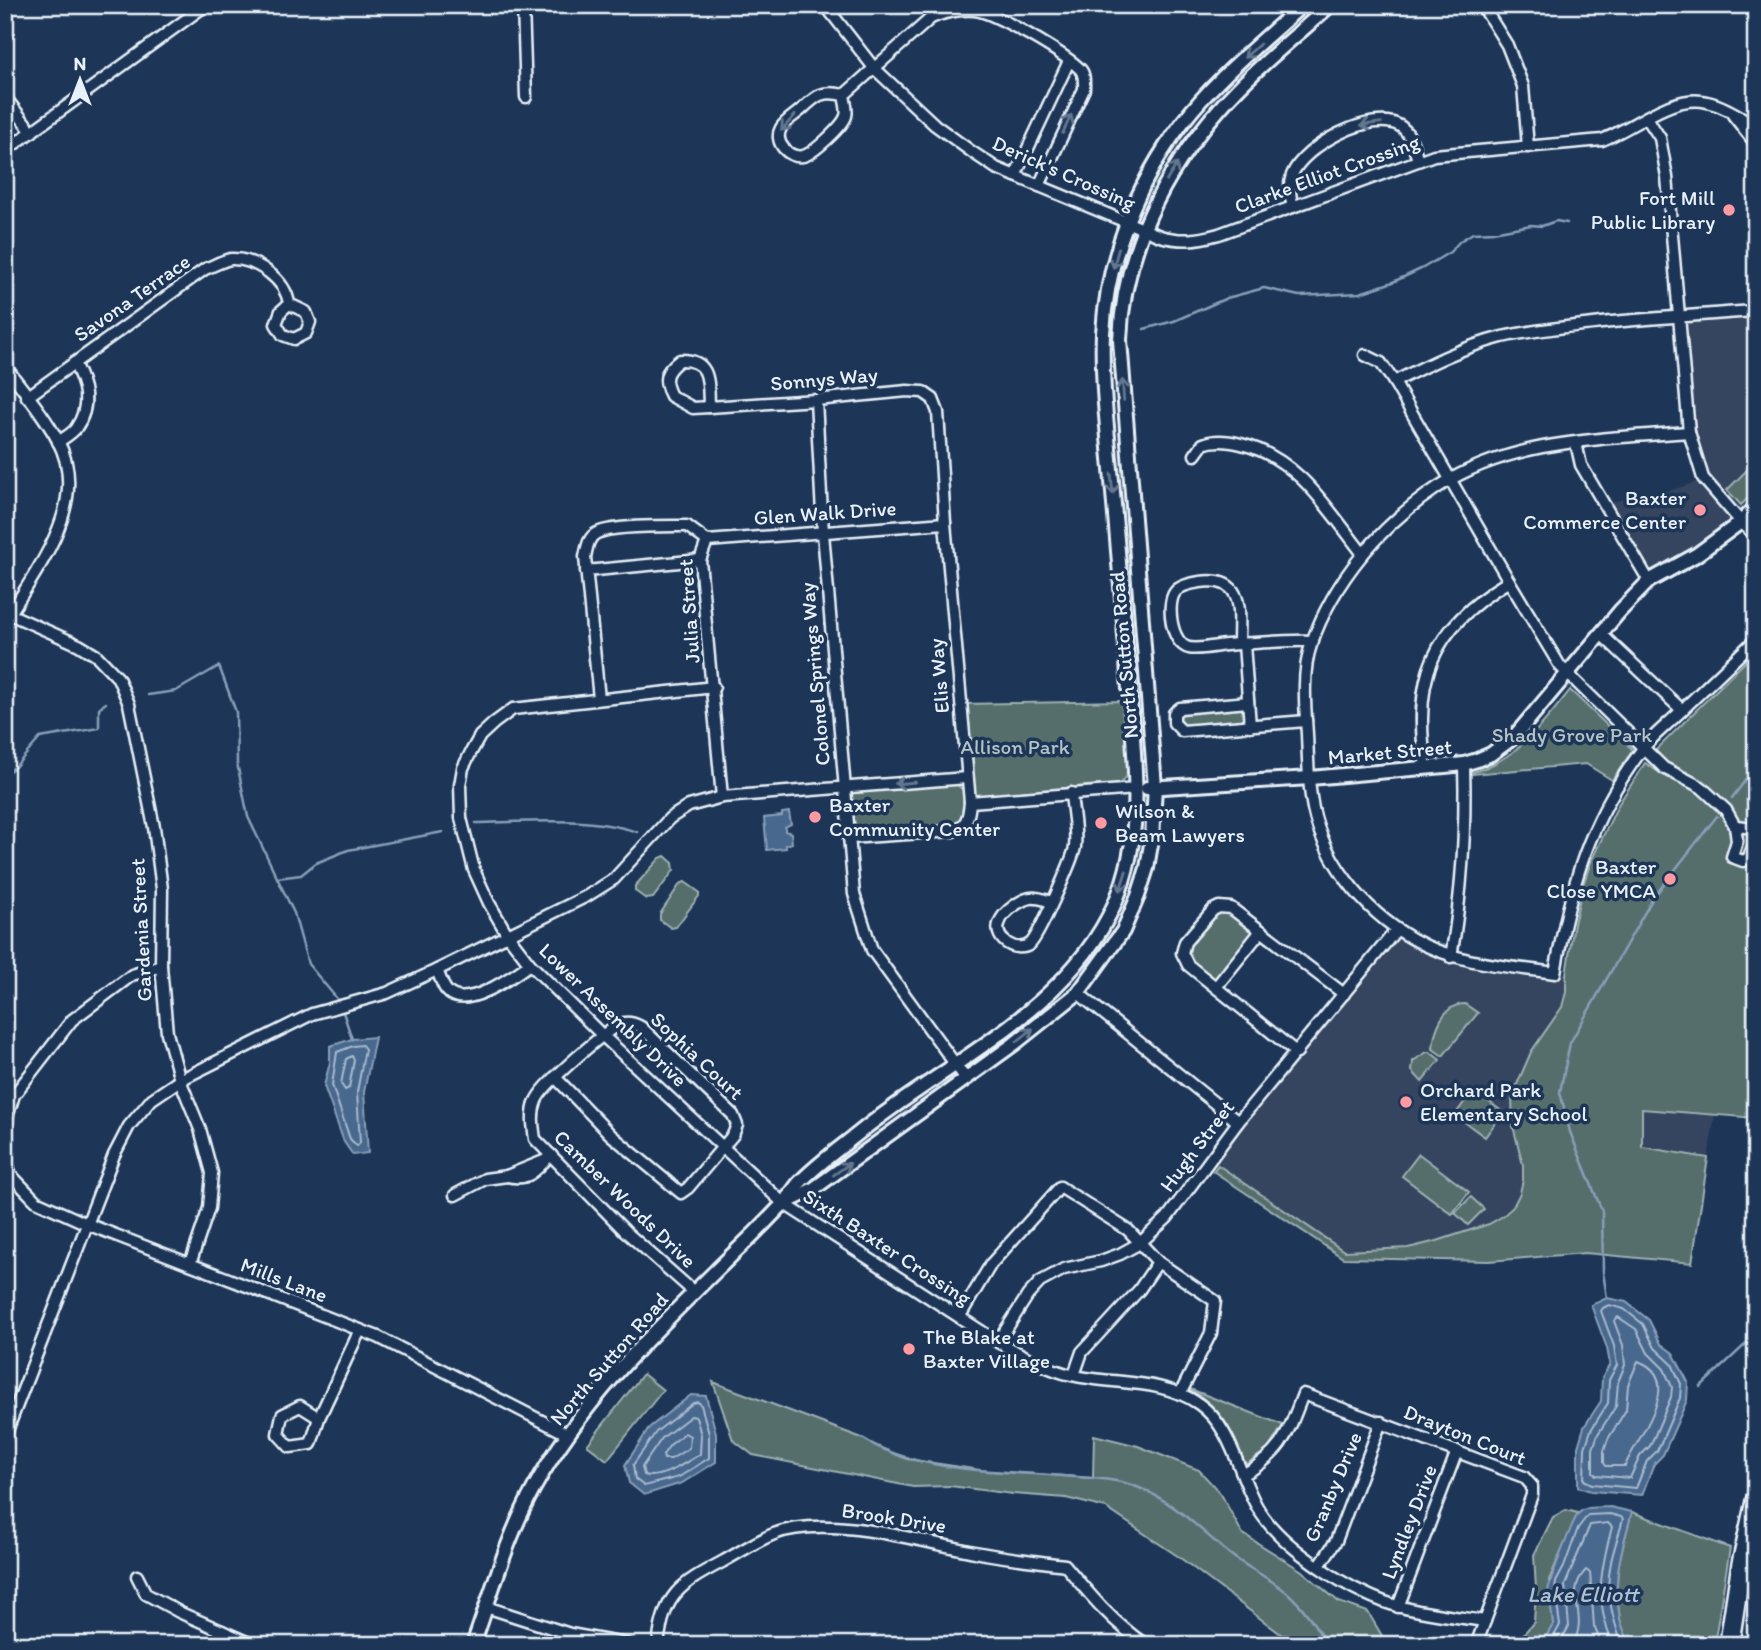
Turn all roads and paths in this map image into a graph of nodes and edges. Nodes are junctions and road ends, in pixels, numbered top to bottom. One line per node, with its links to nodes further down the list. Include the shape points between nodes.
1 (206, 5): 15 (street)
2 (523, 5): 11 (street)
3 (825, 5): 8 (street, Derick's Crossing)
4 (1302, 5): 23 (main road, North Sutton Road, one-way to 23, via 1199,102 1148,174)
5 (1330, 5): 24 (main road, North Sutton Road, one-way to 5, via 1168,177 1221,107)
6 (1482, 5): 17 (street, via 1507,45 1522,86)
7 (1069, 61): 8 (street, via 993,15 975,10 948,11 931,19); 20 (street); 21 (street, one-way to 7, via 1084,89 1082,70)
8 (874, 68): 9 (street); 20 (street, Derick's Crossing, via 935,125)
9 (844, 95): 9 (street, one-way to 9, via 821,93 781,128 779,136 786,152 792,156 812,152 842,124 847,115)
10 (5, 97): 15 (street)
11 (526, 97)
12 (1731, 111): 13 (street, Clarke Elliot Crossing, via 1705,101 1682,101); 14 (street, Clarke Elliot Crossing); 16 (street)
13 (1647, 118): 17 (street, Clarke Elliot Crossing, via 1602,140); 27 (street, via 1660,138 1667,177)
14 (1756, 126)
15 (32, 132): 18 (street)
16 (1756, 144)
17 (1528, 147): 19 (street, Clarke Elliot Crossing)
18 (5, 151)
19 (1418, 160): 22 (street, Clarke Elliot Crossing); 22 (street, one-way to 22, via 1410,138 1398,125 1379,122 1348,129 1329,138 1294,170 1290,188)
20 (1015, 176): 21 (street, Derick's Crossing)
21 (1039, 186): 23 (street, Derick's Crossing)
22 (1293, 207): 24 (street, Clarke Elliot Crossing, via 1198,240 1178,241)
23 (1126, 222): 24 (street, Derick's Crossing); 71 (main road, North Sutton Road, one-way to 71, via 1105,314 1103,380)
24 (1143, 228): 69 (main road, North Sutton Road, one-way to 24, via 1120,340 1127,286)
25 (289, 304): 29 (street, Savona Terrace, via 272,275 254,262 230,259 205,269)
26 (1756, 311): 27 (street)
27 (1679, 316): 31 (street, via 1500,338); 36 (street)
28 (1365, 355): 31 (street, via 1381,363)
29 (74, 363): 32 (street, Savona Terrace); 37 (street, via 86,386 85,407 76,428)
30 (5, 366): 32 (street)
31 (1394, 382): 40 (street)
32 (27, 397): 37 (street)
33 (816, 400): 34 (street, Sonnys Way, via 907,391 923,392); 35 (street, Sonnys Way); 44 (street, Colonel Springs Way)
34 (936, 406): 43 (street, Elis Way)
35 (709, 407): 35 (street, Sonnys Way, via 693,408 671,397 665,380 669,367 688,359 704,368)
36 (1689, 432): 38 (street); 42 (street, via 1703,478)
37 (58, 442): 52 (street, via 67,478 62,522)
38 (1576, 443): 40 (street, via 1506,456); 51 (street, via 1581,465)
39 (1195, 455): 47 (street, via 1203,443 1218,441 1251,446 1275,457 1304,480)
40 (1450, 480): 47 (street, via 1403,514); 50 (street)
41 (1756, 508): 42 (main road, Market Street)
42 (1741, 522): 45 (street); 51 (main road, Market Street)
43 (945, 523): 44 (street, Glen Walk Drive); 67 (street, Elis Way)
44 (823, 533): 46 (street, Glen Walk Drive); 70 (street, Colonel Springs Way)
45 (1756, 536)
46 (707, 541): 48 (street, Julia Street); 49 (street, Julia Street, via 687,526 596,533 588,542)
47 (1363, 554): 55 (street, via 1335,592)
48 (701, 560): 49 (street); 58 (street, Julia Street)
49 (586, 571): 59 (street, Julia Street)
50 (1508, 581): 57 (street); 66 (street, via 1461,616 1425,676 1420,701)
51 (1649, 581): 53 (main road, Market Street)
52 (8, 613): 85 (street, Gardenia Street, via 97,656 125,691 154,827 162,889)
53 (1601, 634): 57 (main road, Market Street); 61 (street)
54 (1756, 639): 61 (street)
55 (1313, 641): 56 (street); 62 (street, via 1306,673)
56 (1242, 644): 56 (street, via 1189,648 1180,644 1173,632 1175,592 1196,582 1221,581 1230,586 1237,597); 60 (street)
57 (1568, 674): 64 (street); 65 (main road, Market Street, via 1514,737 1491,754)
58 (714, 687): 59 (street, Lower Assembly Drive); 73 (street, Julia Street)
59 (599, 699): 82 (street, Lower Assembly Drive, via 513,709 480,736 463,768 459,802 474,870)
60 (1248, 702): 63 (street); 63 (street, via 1180,708 1174,713 1174,723 1182,731)
61 (1682, 710): 64 (street)
62 (1306, 721): 63 (street); 68 (street)
63 (1250, 726)
64 (1642, 749): 75 (street, via 1664,768 1701,787 1728,812); 83 (street, via 1615,789 1583,853 1555,973)
65 (1464, 764): 66 (main road, Market Street); 83 (street, via 1465,818)
66 (1426, 767): 68 (main road, Market Street)
67 (967, 778): 70 (street, one-way to 70); 74 (street, Elis Way)
68 (1310, 778): 69 (main road, Market Street); 80 (street, via 1311,799 1327,848 1354,891)
69 (1154, 787): 71 (main road, Market Street); 88 (main road, North Sutton Road, via 1152,838 1138,896 1123,931)
70 (844, 788): 73 (street); 77 (street, Colonel Springs Way)
71 (1136, 789): 72 (street); 92 (main road, North Sutton Road, one-way to 92, via 1135,830 1126,873 1094,941 1055,988)
72 (1071, 793): 74 (street); 79 (street, via 1075,848)
73 (722, 797): 82 (street, via 689,806 670,818 614,878 587,896)
74 (970, 802): 77 (street, via 967,820 958,830)
75 (1735, 826): 76 (street); 78 (street, via 1732,858 1748,859)
76 (1756, 828)
77 (849, 838): 92 (street, Colonel Springs Way, via 854,894 872,950)
78 (1756, 841)
79 (1052, 902): 79 (street, via 1029,945 1019,948 999,935 1002,918 1024,900 1035,897)
80 (1397, 929): 83 (street); 89 (street, Hugh Street)
81 (1261, 932): 87 (street); 87 (street, via 1236,911 1219,907 1185,942 1183,960); 89 (street)
82 (508, 934): 84 (street, Lower Assembly Drive); 86 (street)
83 (1451, 957)
84 (530, 964): 86 (street, via 469,998 457,998 447,990); 90 (street, Lower Assembly Drive)
85 (161, 966): 95 (street, Gardenia Street, via 167,1032); 97 (street, via 132,975 72,1020 14,1095)
86 (437, 970): 95 (street, via 387,993 312,1014)
87 (1216, 987): 91 (street)
88 (1078, 993): 94 (main road, North Sutton Road, one-way to 88); 96 (street)
89 (1344, 994): 91 (street, Hugh Street)
90 (604, 1036): 93 (street, Camber Woods Drive); 98 (street, Lower Assembly Drive); 98 (street, Sophia Court, via 622,1024 641,1027 733,1115 737,1128)
91 (1297, 1053): 96 (street, Hugh Street)
92 (955, 1063): 94 (street, Colonel Springs Way); 102 (main road, North Sutton Road, via 865,1128 801,1181)
93 (555, 1077): 98 (street, via 611,1135 678,1192 688,1188); 100 (street, Camber Woods Drive, via 536,1100 532,1118 535,1139)
94 (966, 1079): 102 (main road, North Sutton Road, one-way to 94, via 812,1190)
95 (180, 1080): 103 (street, via 152,1099 129,1126); 106 (street, Gardenia Street, via 212,1173 209,1208)
96 (1238, 1122): 104 (street, Hugh Street, via 1167,1217)
97 (5, 1124)
98 (723, 1146): 102 (street, Lower Assembly Drive)
99 (5, 1152): 103 (street, Mills Lane, via 10,1174 35,1200)
100 (548, 1158): 101 (street, via 525,1173 485,1179); 107 (street, Camber Woods Drive)
101 (455, 1195)
102 (783, 1203): 107 (main road, North Sutton Road); 108 (street, Sixth Baxter Crossing)
103 (87, 1224): 106 (street, Mills Lane); 116 (street)
104 (1139, 1244): 105 (street); 108 (street, via 1128,1230 1060,1187 991,1264); 110 (street, Hugh Street, via 1101,1261 1064,1269 1040,1282)
105 (1158, 1262): 111 (street, via 1139,1290 1082,1352); 112 (street, via 1215,1301 1211,1333)
106 (190, 1264): 109 (street, Mills Lane)
107 (694, 1292): 115 (main road, North Sutton Road)
108 (960, 1316): 110 (street, Sixth Baxter Crossing)
109 (359, 1330): 113 (street); 115 (street, Mills Lane)
110 (998, 1342): 111 (street, Sixth Baxter Crossing)
111 (1074, 1376): 112 (street, Sixth Baxter Crossing, via 1160,1387)
112 (1180, 1394): 118 (street, Sixth Baxter Crossing, via 1203,1406 1215,1420)
113 (319, 1418): 113 (street, via 300,1406 282,1415 278,1434 290,1447 311,1444)
114 (1381, 1422): 117 (street, Drayton Court); 118 (street, Drayton Court, via 1303,1394 1279,1448); 120 (street, Granby Drive, via 1336,1541)
115 (567, 1434): 122 (main road, North Sutton Road, via 523,1509)
116 (5, 1436)
117 (1457, 1451): 123 (street, Lyndley Drive); 124 (street, Drayton Court, via 1524,1477 1532,1486)
118 (1243, 1475): 120 (street, Sixth Baxter Crossing, via 1268,1522)
119 (1756, 1499): 133 (highway)
120 (1319, 1566): 123 (street, Sixth Baxter Crossing, via 1358,1592)
121 (137, 1576): 125 (street, via 146,1594)
122 (488, 1601): 128 (main road, North Sutton Road); 129 (street, via 569,1634)
123 (1398, 1607): 124 (street, Sixth Baxter Crossing)
124 (1485, 1621): 132 (street, Drayton Court)
125 (222, 1631): 126 (street); 127 (street)
126 (216, 1645)
127 (254, 1645)
128 (473, 1645)
129 (630, 1645)
130 (658, 1645): 131 (street, Brook Drive, via 661,1619 671,1596 693,1577 775,1534 820,1526 1065,1566 1102,1610)
131 (1146, 1645)
132 (1476, 1645)
133 (1728, 1645)

